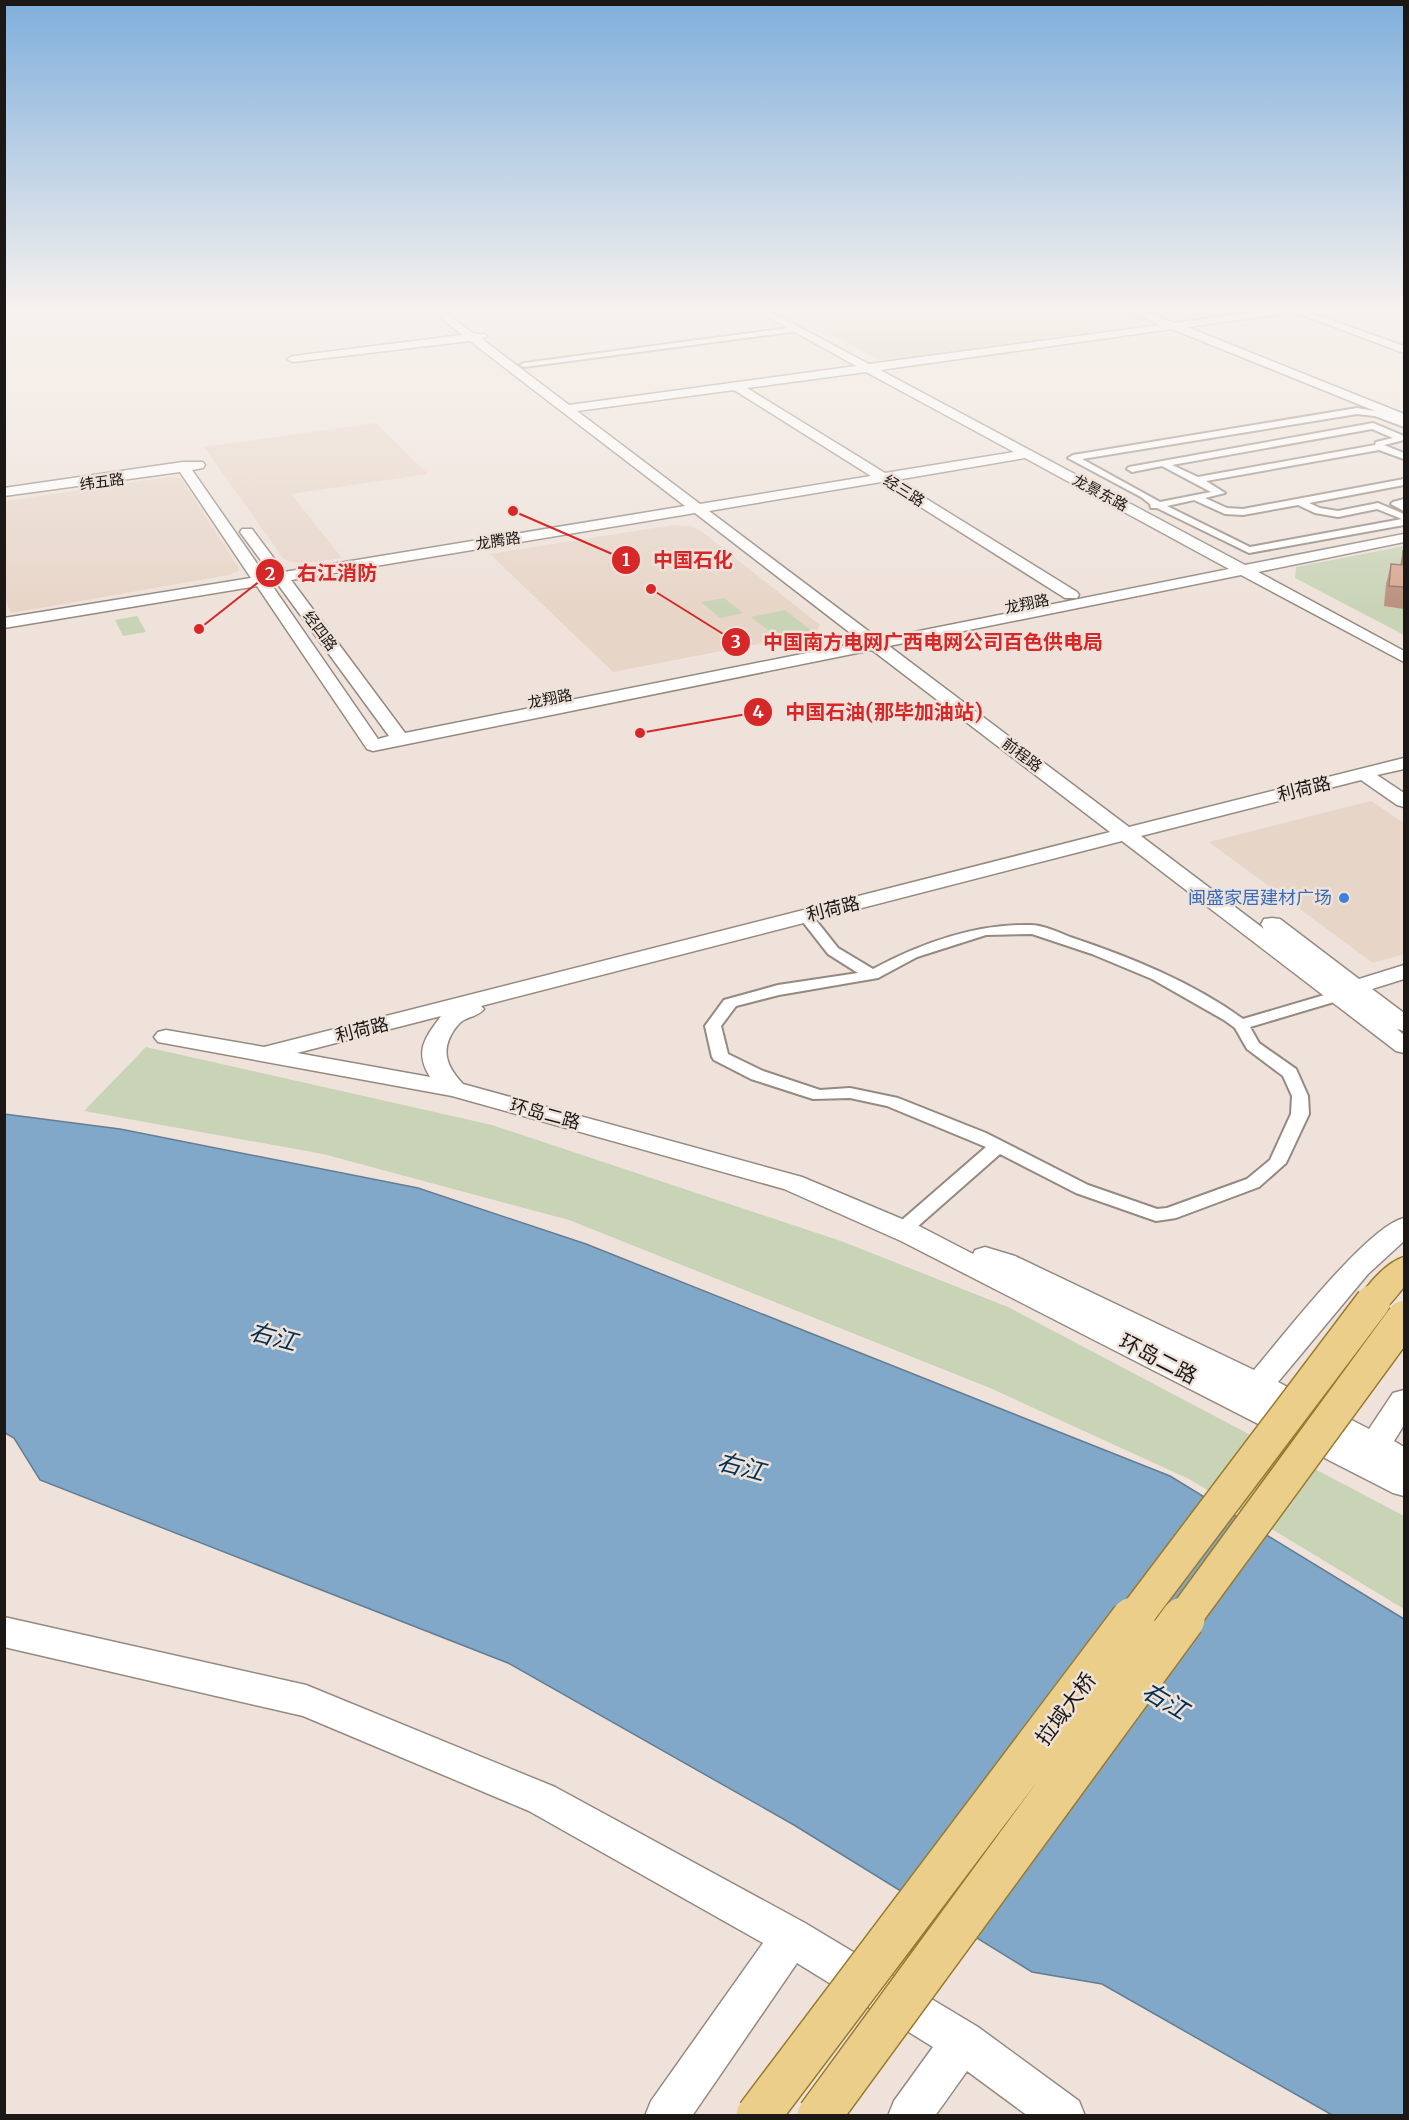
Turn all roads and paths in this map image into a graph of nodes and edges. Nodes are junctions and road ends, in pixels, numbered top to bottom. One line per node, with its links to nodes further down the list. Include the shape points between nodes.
1 (577, 411): 22 (main road, 前程路)
2 (776, 411): 14 (main road, 经三路)
3 (951, 411): 9 (main road, 龙景东路)
4 (962, 411): 21 (main road, 龙景东路)
5 (1387, 411): 6 (main road)
6 (1404, 418)
7 (1404, 425): 21 (street, via 1357,411 1072,458 1144,495)
8 (1380, 447): 10 (street); 11 (street, via 1379,444 1402,438 1372,426); 15 (street)
9 (1027, 454): 14 (main road, 龙腾路); 28 (main road, 龙景东路)
10 (1404, 456)
11 (1166, 465): 13 (street); 15 (street)
12 (191, 467): 17 (main road, 纬五路); 29 (main road, 经四路); 30 (main road, 经四路)
13 (1132, 469)
14 (883, 478): 22 (main road, 龙腾路); 31 (main road, 经三路)
15 (1197, 480): 18 (street, via 1220,493)
16 (1404, 482): 19 (street)
17 (4, 494)
18 (1195, 497): 19 (street, via 1233,512); 21 (street)
19 (1299, 502): 24 (street, via 1318,511 1338,514 1378,506)
20 (1404, 502): 23 (street, via 1396,504)
21 (1152, 506): 25 (street, via 1249,550); 28 (main road, 龙景东路)
22 (705, 508): 29 (main road, 龙腾路); 33 (main road, 前程路)
23 (1404, 508)
24 (1404, 517)
25 (1404, 522)
26 (1404, 529): 28 (main road, 龙翔路)
27 (1404, 538): 28 (main road, 龙翔路)
28 (1245, 566): 31 (main road, 龙翔路); 33 (main road, 龙翔路); 34 (main road, 龙景东路); 35 (main road, 龙景东路)
29 (279, 577): 30 (main road, 龙腾路); 36 (main road, 经四路)
30 (260, 580): 32 (main road, 龙腾路); 37 (main road, 经四路)
31 (1071, 595): 33 (main road, 龙翔路)
32 (4, 623)
33 (879, 639): 36 (main road, 龙翔路); 42 (main road, 前程路)
34 (1404, 645)
35 (1404, 657)
36 (397, 735): 37 (main road, 龙翔路)
37 (370, 741)
38 (1404, 763): 42 (main road, 利荷路)
39 (1404, 770): 40 (main road, 利荷路)
40 (1370, 779): 41 (main road); 42 (main road, 利荷路)
41 (1404, 801)
42 (1139, 835): 43 (main road, 利荷路); 46 (main road, 前程路); 51 (main road, 利荷路)
43 (810, 922): 45 (street, via 833,951); 52 (main road, 利荷路, via 453,1016 436,1038 433,1055 440,1074)
44 (1404, 972): 46 (main road)
45 (873, 975): 48 (street, via 912,954 985,931 1033,929 1157,975); 53 (street, via 778,990 730,1003 713,1026 720,1057 819,1095 850,1092 892,1102)
46 (1347, 991): 47 (main road, 前程路); 48 (street); 50 (main road, 前程路)
47 (1404, 1024)
48 (1240, 1025): 53 (street, via 1253,1046 1290,1073 1302,1104 1285,1151 1277,1163 1252,1183 1169,1214 1156,1215 1082,1189)
49 (166, 1037): 51 (main road, 环岛二路)
50 (1404, 1046)
51 (261, 1055): 52 (main road, 环岛二路)
52 (454, 1089): 55 (main road, 环岛二路, via 793,1183)
53 (999, 1146): 55 (street)
54 (1404, 1227): 58 (main road, via 1358,1267)
55 (906, 1232): 58 (main road, 环岛二路)
56 (1404, 1268): 57 (main road)
57 (1389, 1310): 67 (main road, 拉域大桥, bridge); 68 (main road, bridge)
58 (1251, 1394): 60 (main road, 环岛二路)
59 (1404, 1401): 60 (main road)
60 (1369, 1454): 61 (main road, 环岛二路); 62 (main road, 环岛二路)
61 (1404, 1461)
62 (1404, 1484)
63 (4, 1632): 64 (main road, via 306,1701 542,1799)
64 (791, 1937): 65 (main road); 66 (main road)
65 (963, 2042): 69 (main road); 70 (main road)
66 (666, 2115)
67 (758, 2115)
68 (819, 2115)
69 (909, 2115)
70 (1064, 2115)

